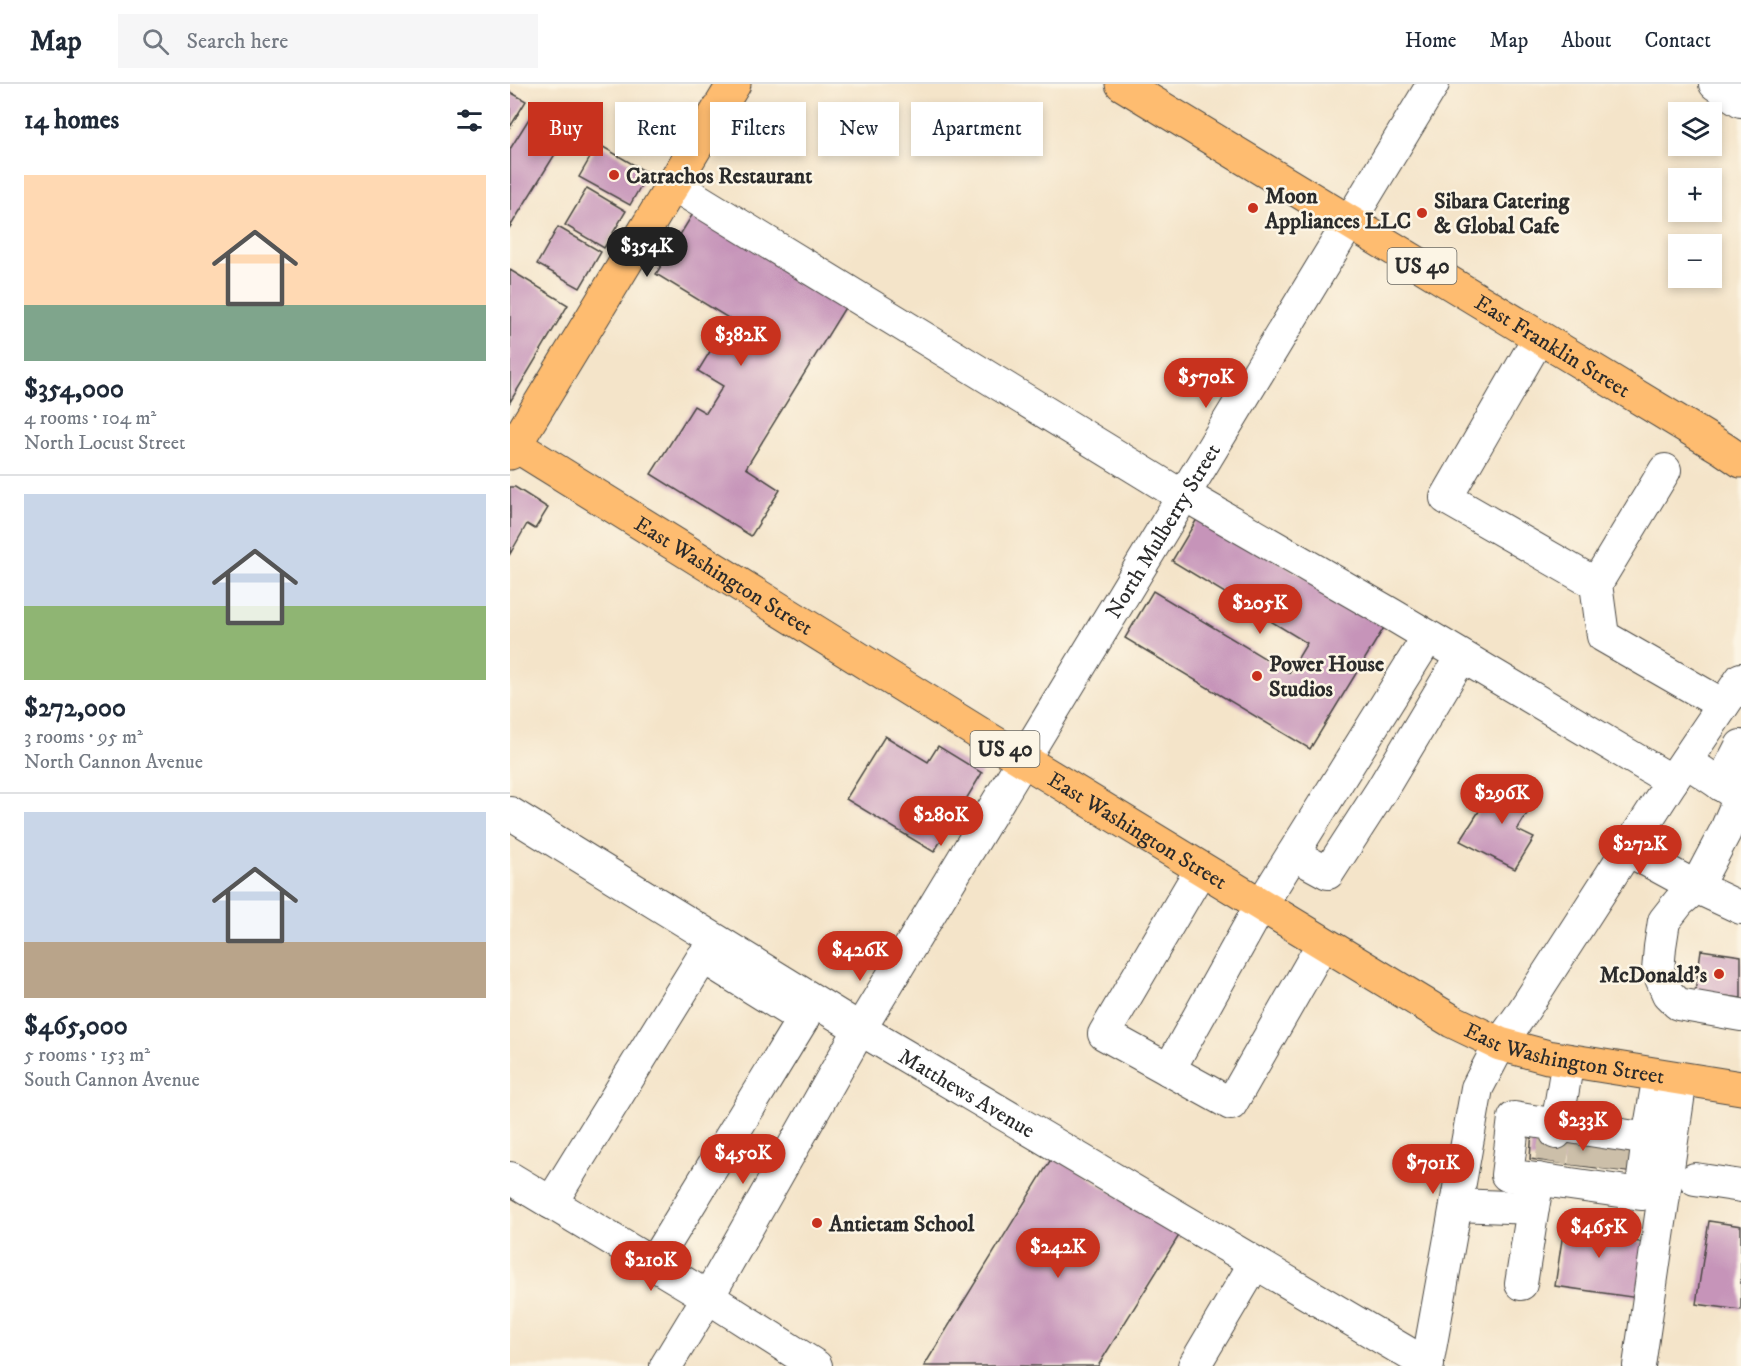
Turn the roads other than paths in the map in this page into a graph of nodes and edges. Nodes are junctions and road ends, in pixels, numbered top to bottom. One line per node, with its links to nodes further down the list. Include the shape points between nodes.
1 (734, 84): 6 (main road)
2 (1122, 84): 7 (main road, East Franklin Street / US 40)
3 (1433, 84): 7 (street, North Mulberry Street)
4 (1715, 84): 5 (street)
5 (1741, 101)
6 (674, 184): 9 (main road); 12 (street)
7 (1348, 222): 8 (main road, East Franklin Street / US 40); 12 (street, North Mulberry Street)
8 (1539, 337): 10 (main road, East Franklin Street / US 40); 13 (street, via 1446,498)
9 (512, 447): 19 (main road, East Washington Street / US 40)
10 (1735, 453)
11 (1665, 470): 13 (street)
12 (1182, 496): 14 (street); 19 (street, North Mulberry Street)
13 (1596, 584): 17 (street, via 1603,636)
14 (1428, 637): 15 (street); 24 (street)
15 (1461, 657): 20 (street); 24 (street, via 1328,873)
16 (1741, 679): 17 (street)
17 (1723, 705): 20 (street)
18 (1741, 746): 21 (street)
19 (1023, 760): 25 (main road, East Washington Street / US 40); 31 (street, North Mulberry Street)
20 (1679, 771): 21 (street); 23 (street)
21 (1734, 793): 26 (street, via 1725,832)
22 (510, 813): 31 (street, Matthews Avenue)
23 (1628, 850): 26 (street); 32 (street)
24 (1293, 854): 27 (street)
25 (1201, 868): 27 (main road, East Washington Street / US 40); 34 (street, via 1104,1034)
26 (1696, 887): 28 (street); 30 (street, via 1664,921 1658,971 1668,994 1678,1004)
27 (1261, 905): 29 (main road, East Washington Street / US 40); 34 (street)
28 (1741, 908)
29 (1323, 943): 32 (main road, East Washington Street / US 40, via 1452,1021); 34 (street, via 1231,1104)
30 (1741, 1015)
31 (860, 1029): 45 (street, Matthews Avenue); 48 (street, North Mulberry Street)
32 (1500, 1044): 33 (main road, East Washington Street / US 40); 44 (street, via 1477,1088)
33 (1568, 1060): 35 (main road, East Washington Street / US 40); 39 (street)
34 (1169, 1070)
35 (1670, 1077): 36 (main road, East Washington Street / US 40); 37 (street); 53 (street)
36 (1741, 1088)
37 (1648, 1139): 38 (street); 38 (street, via 1641,1194)
38 (1600, 1157): 39 (street); 39 (street)
39 (1547, 1165): 44 (street); 47 (street)
40 (510, 1178): 43 (street)
41 (1695, 1179): 42 (street)
42 (1741, 1186)
43 (551, 1203): 46 (street); 46 (street, via 703,957 803,1019)
44 (1456, 1205): 52 (street)
45 (1255, 1263): 51 (street); 52 (street, Matthews Avenue)
46 (653, 1264): 48 (street)
47 (1521, 1284)
48 (708, 1297): 49 (street, North Mulberry Street); 50 (street)
49 (666, 1366)
50 (816, 1366)
51 (1194, 1366)
52 (1427, 1366)
53 (1639, 1366)

